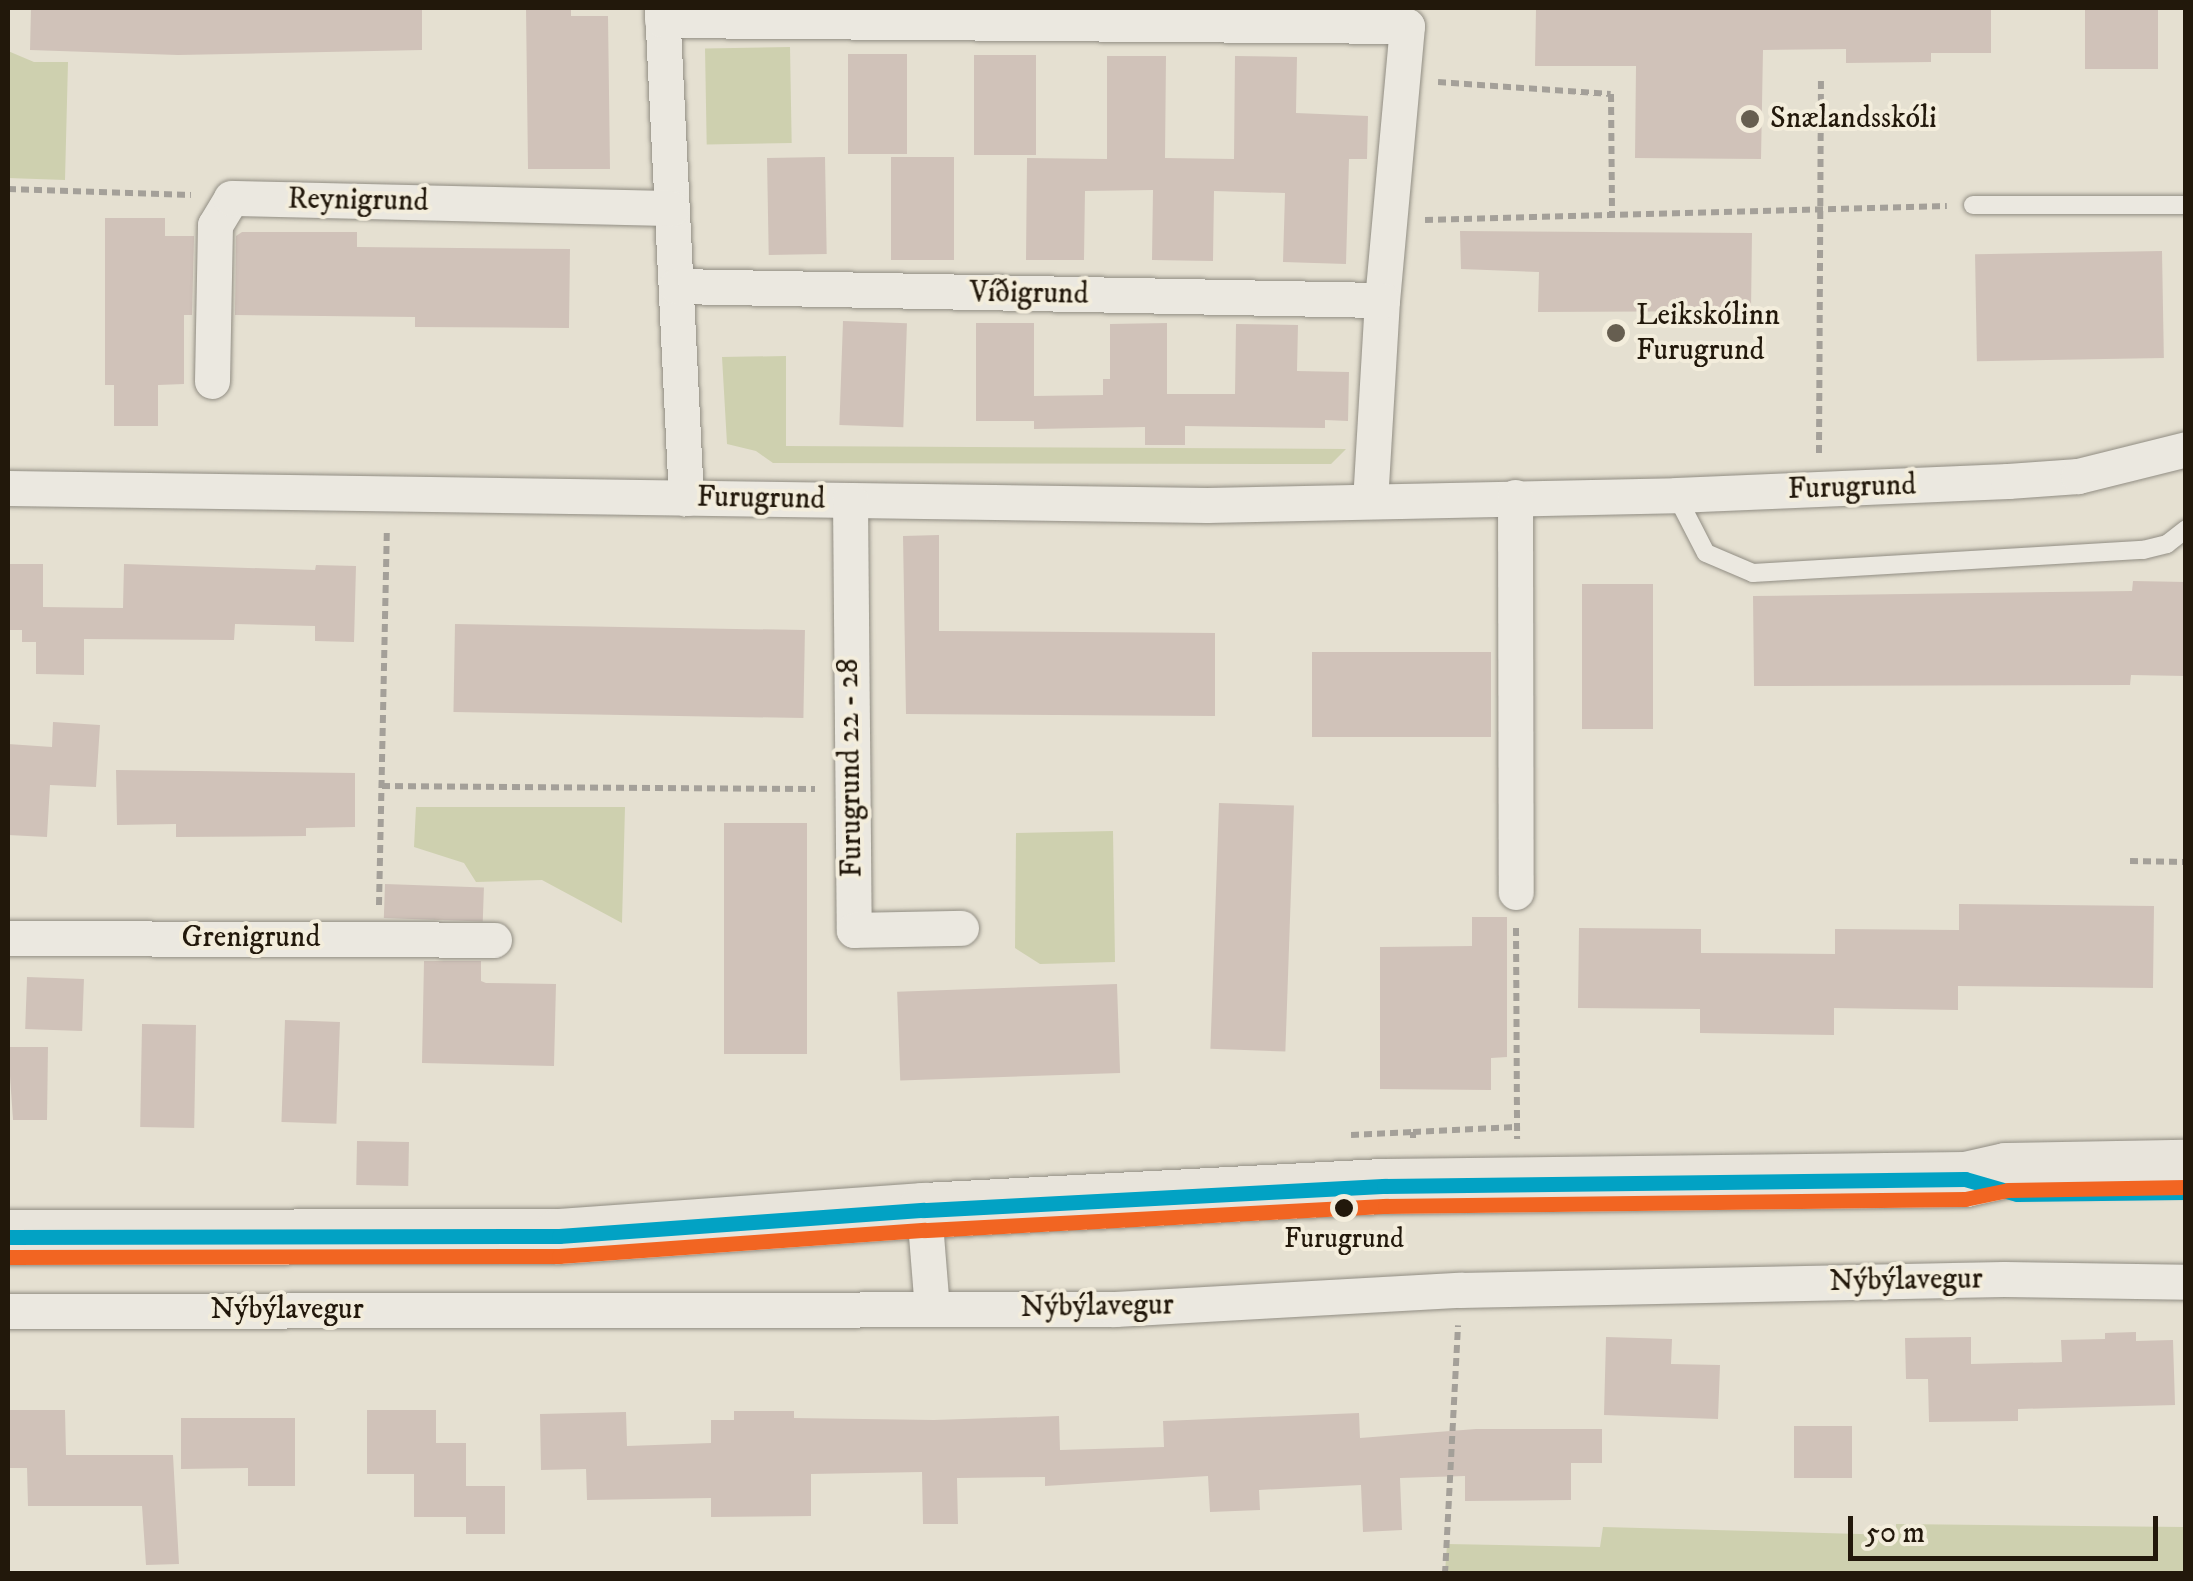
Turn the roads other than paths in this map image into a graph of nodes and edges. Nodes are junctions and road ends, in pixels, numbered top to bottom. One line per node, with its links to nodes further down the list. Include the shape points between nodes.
1 (662, 14): 2 (street); 5 (street)
2 (1408, 17): 7 (street)
3 (1973, 205): 4 (lane)
4 (2186, 205)
5 (672, 208): 6 (street); 8 (street, Reynigrund, via 231,198 214,224)
6 (676, 286): 7 (street, Víðigrund); 13 (street)
7 (1382, 300): 15 (street)
8 (212, 381)
9 (2186, 449): 11 (street, Furugrund, via 2078,476)
10 (8, 488): 13 (street, Furugrund, via 392,515)
11 (1676, 495): 12 (street, Furugrund); 16 (lane, via 1706,554 1753,573 2143,550 2167,544)
12 (1515, 497): 15 (street, Furugrund); 17 (street)
13 (686, 498): 14 (street, Furugrund)
14 (850, 500): 15 (street, Furugrund, via 1207,506); 18 (street, Furugrund 22 - 28, via 854,930)
15 (1370, 500)
16 (2186, 529)
17 (1516, 892)
18 (961, 928)
19 (8, 938): 20 (street, Grenigrund)
20 (494, 940)
21 (2186, 1168): 22 (main road, via 2006,1170)
22 (1965, 1179): 23 (main road, via 2018,1194); 24 (main road, via 1384,1186)
23 (2186, 1192)
24 (924, 1210): 25 (main road, via 559,1236); 27 (street)
25 (8, 1237)
26 (2186, 1282): 27 (street, Nýbýlavegur, via 1498,1289 1115,1309)
27 (932, 1309): 28 (street, Nýbýlavegur)
28 (8, 1311)

